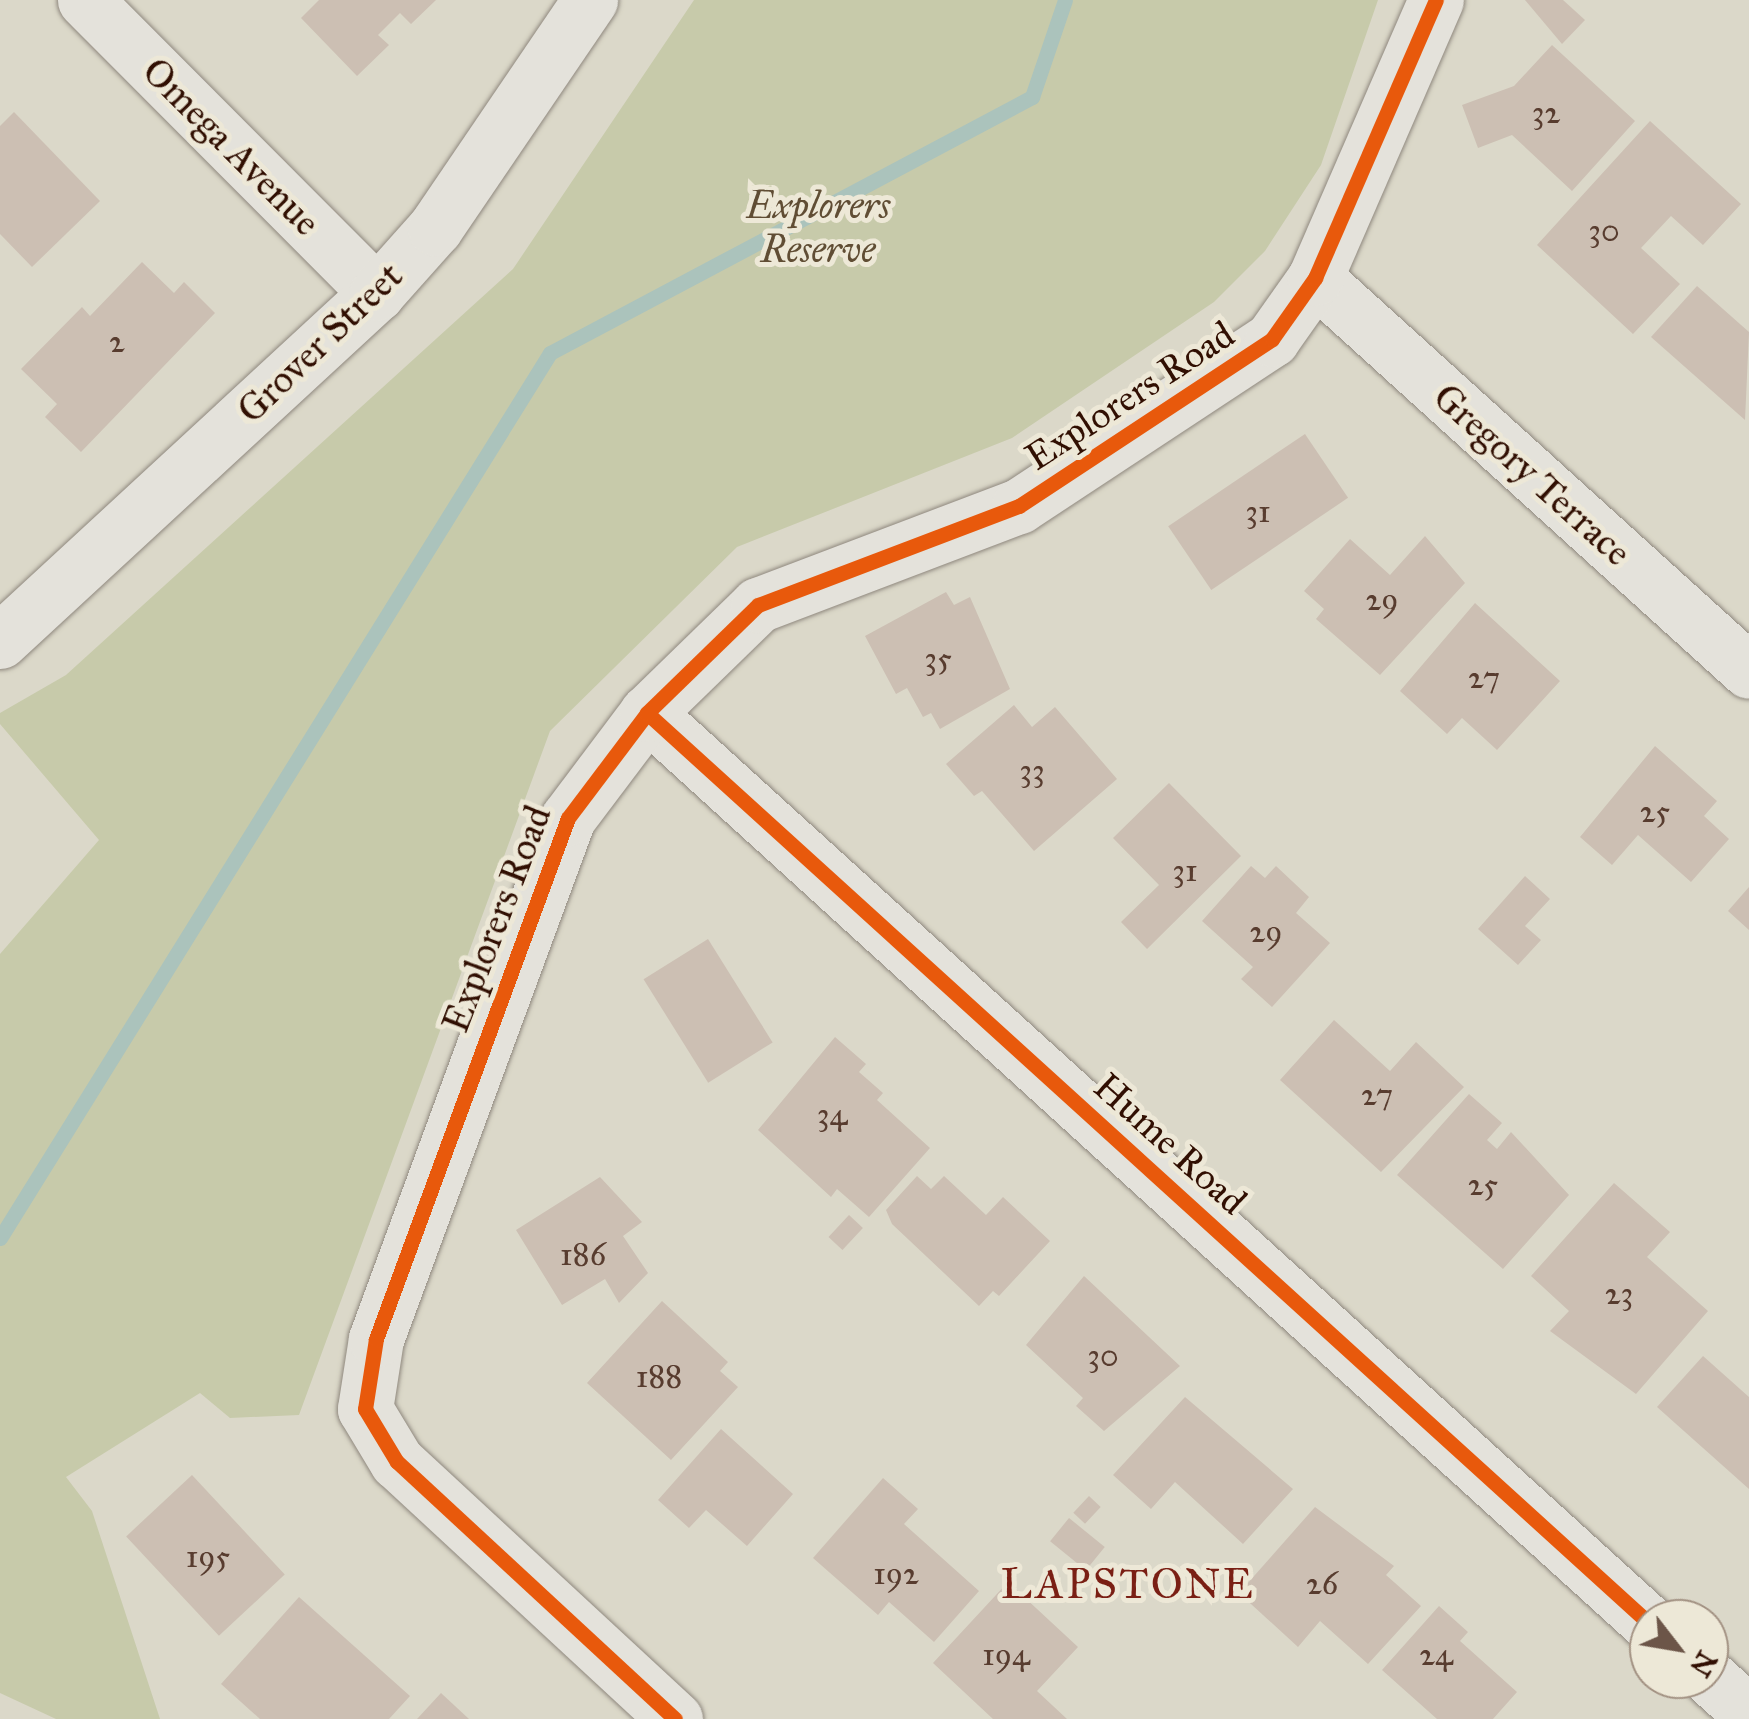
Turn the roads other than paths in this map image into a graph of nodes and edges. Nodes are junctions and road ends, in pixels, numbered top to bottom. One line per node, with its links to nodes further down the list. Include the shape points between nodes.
1 (85, 0): 5 (street, Omega Avenue)
2 (590, 0): 5 (street, Grover Street, via 435,228)
3 (1436, 0): 4 (street, Explorers Road)
4 (1315, 278): 7 (street, Gregory Terrace); 8 (street, Explorers Road, via 1249,359 1092,462 998,515 771,596)
5 (377, 294): 6 (street, Grover Street)
6 (0, 642)
7 (1749, 671)
8 (647, 713): 9 (street, Hume Road); 12 (street, Explorers Road, via 568,818 376,1339 365,1409 397,1462)
9 (1629, 1604)
10 (1729, 1696): 11 (street)
11 (1749, 1714)
12 (675, 1719)

